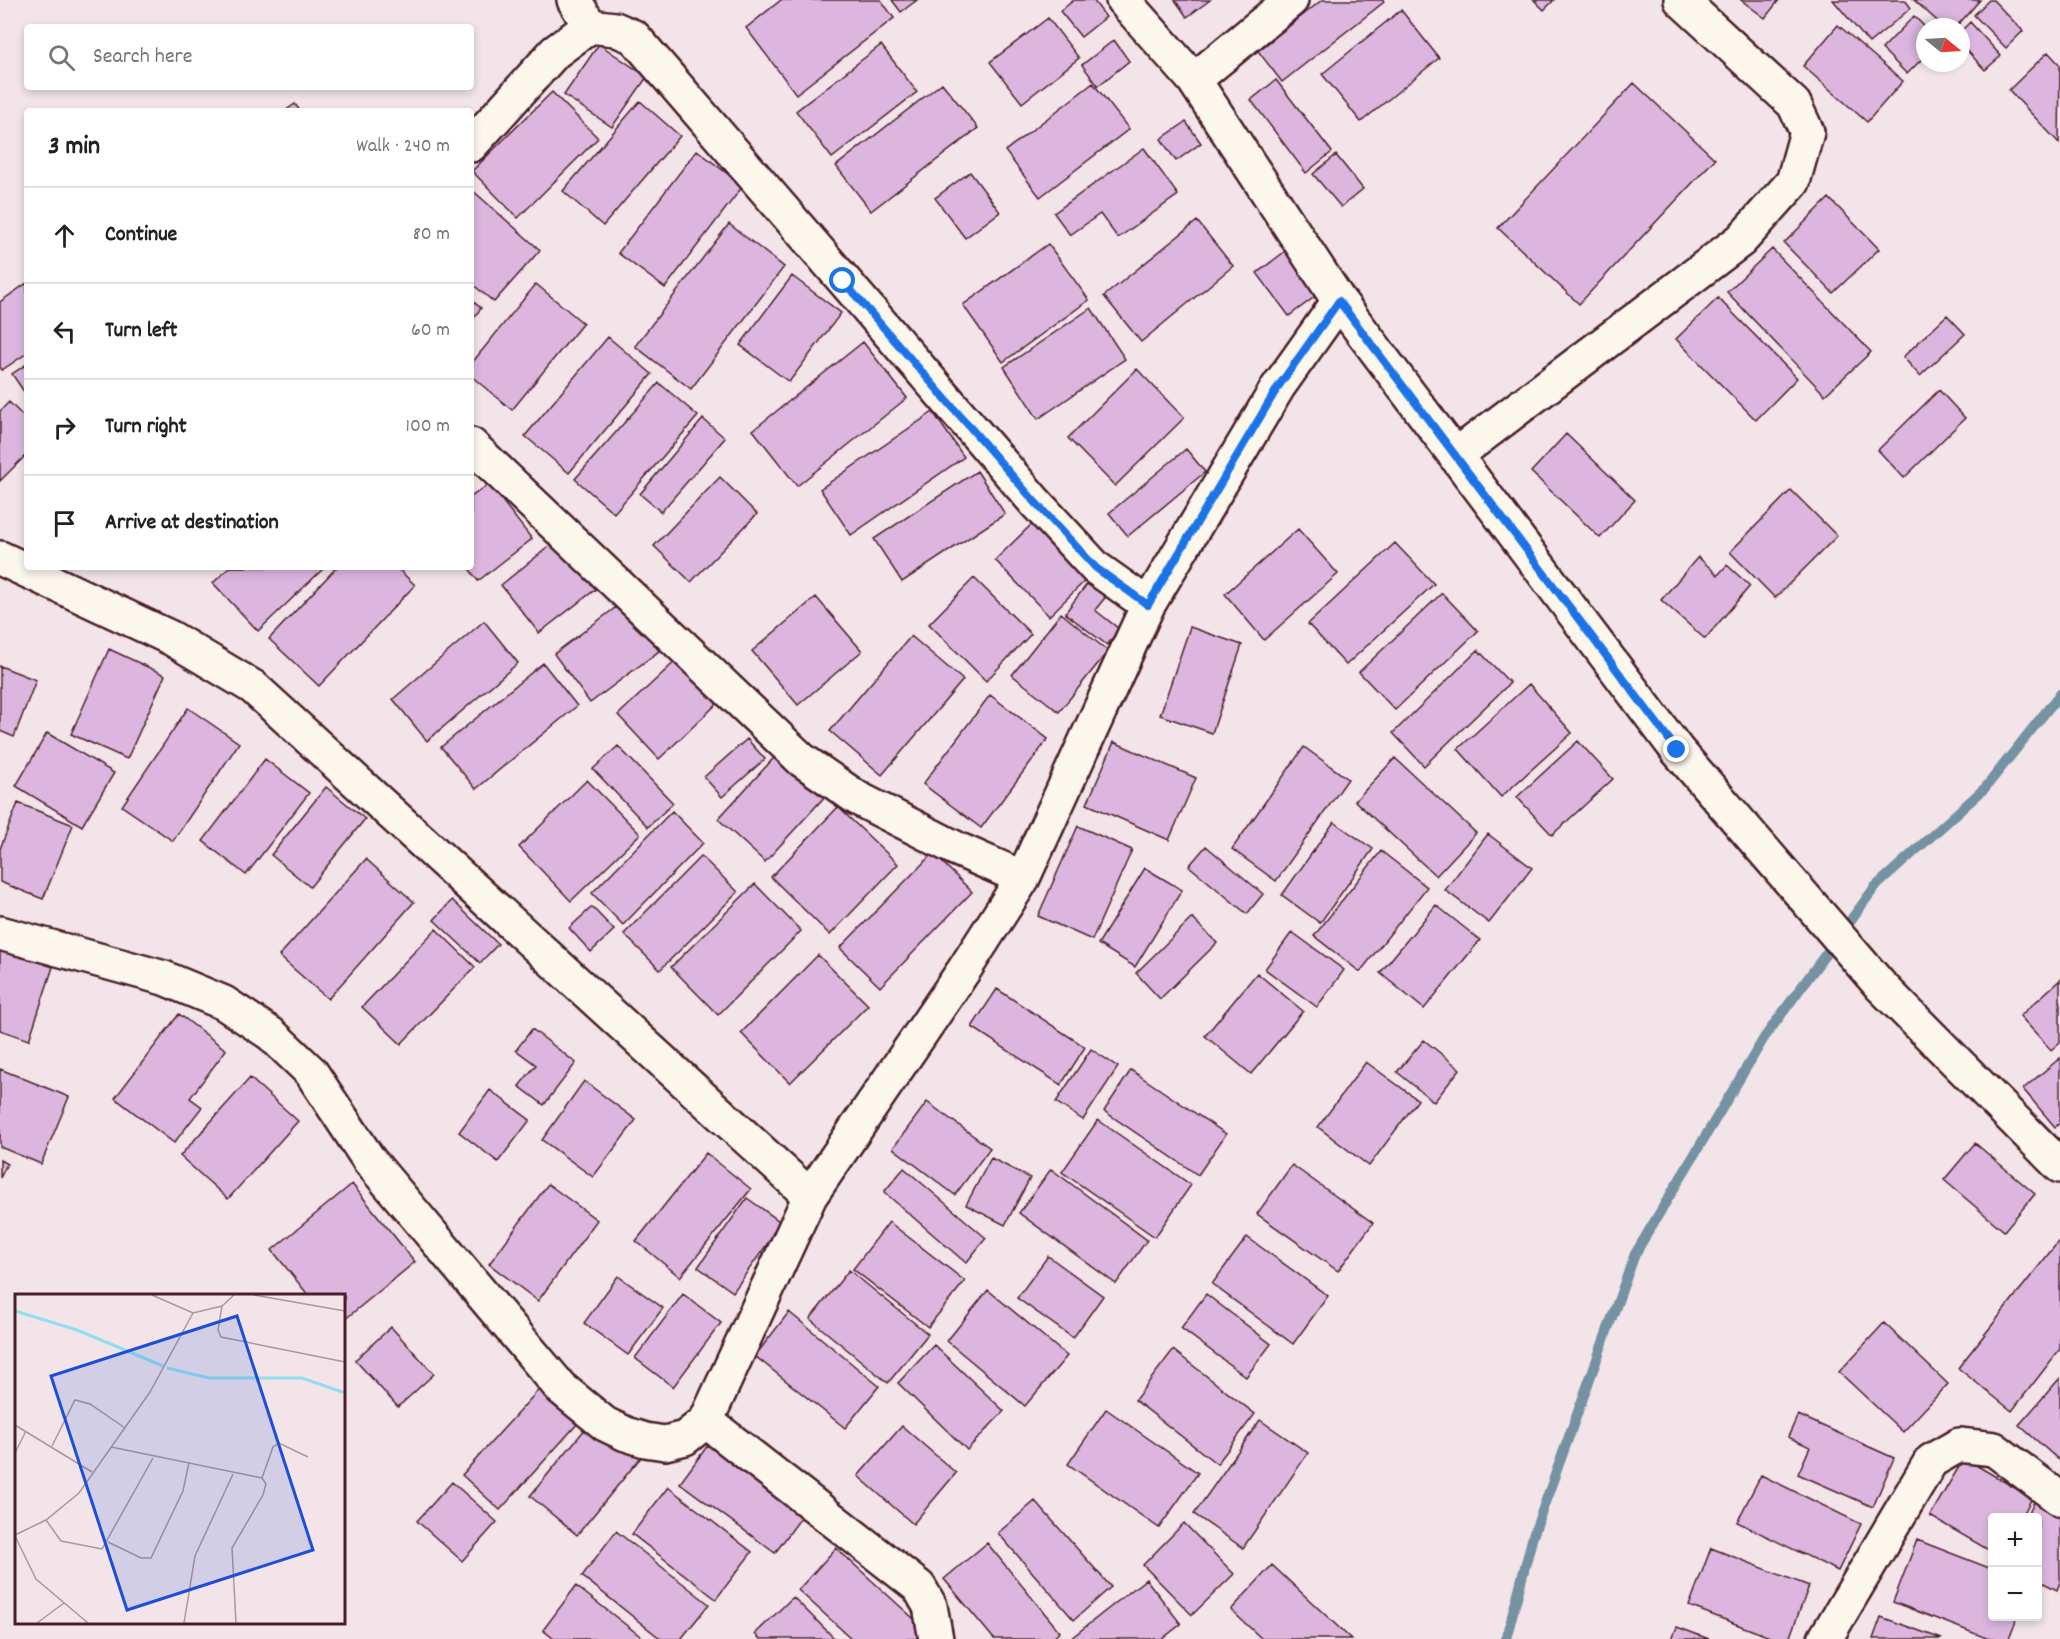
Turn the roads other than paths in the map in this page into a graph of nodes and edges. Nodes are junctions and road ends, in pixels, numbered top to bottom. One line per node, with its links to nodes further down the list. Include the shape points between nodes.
1 (1123, 0): 5 (street)
2 (1291, 0): 5 (street)
3 (1682, 0): 9 (street, via 1794,104 1807,132 1792,182 1741,240)
4 (582, 13): 6 (street, via 555,52); 13 (street, via 634,37 1035,502 1096,568)
5 (1194, 80): 7 (street)
6 (474, 142)
7 (1339, 301): 9 (street); 13 (street, via 1278,387)
8 (474, 448): 14 (street, via 802,760 857,798)
9 (1455, 456): 16 (street, via 1677,750 1880,985)
10 (0, 558): 11 (street)
11 (24, 569)
12 (26, 570): 17 (street, via 171,638 253,687)
13 (1148, 605): 14 (street)
14 (1023, 878): 17 (street)
15 (0, 933): 18 (street, via 164,978 224,1003 271,1034 311,1072 369,1160 561,1388 605,1424 645,1440 665,1443 685,1438)
16 (2060, 1166)
17 (810, 1196): 18 (street)
18 (706, 1420): 20 (street, via 919,1587 930,1606)
19 (2060, 1499): 21 (street, via 1994,1449 1959,1446 1931,1461)
20 (936, 1639)
21 (1825, 1639)

